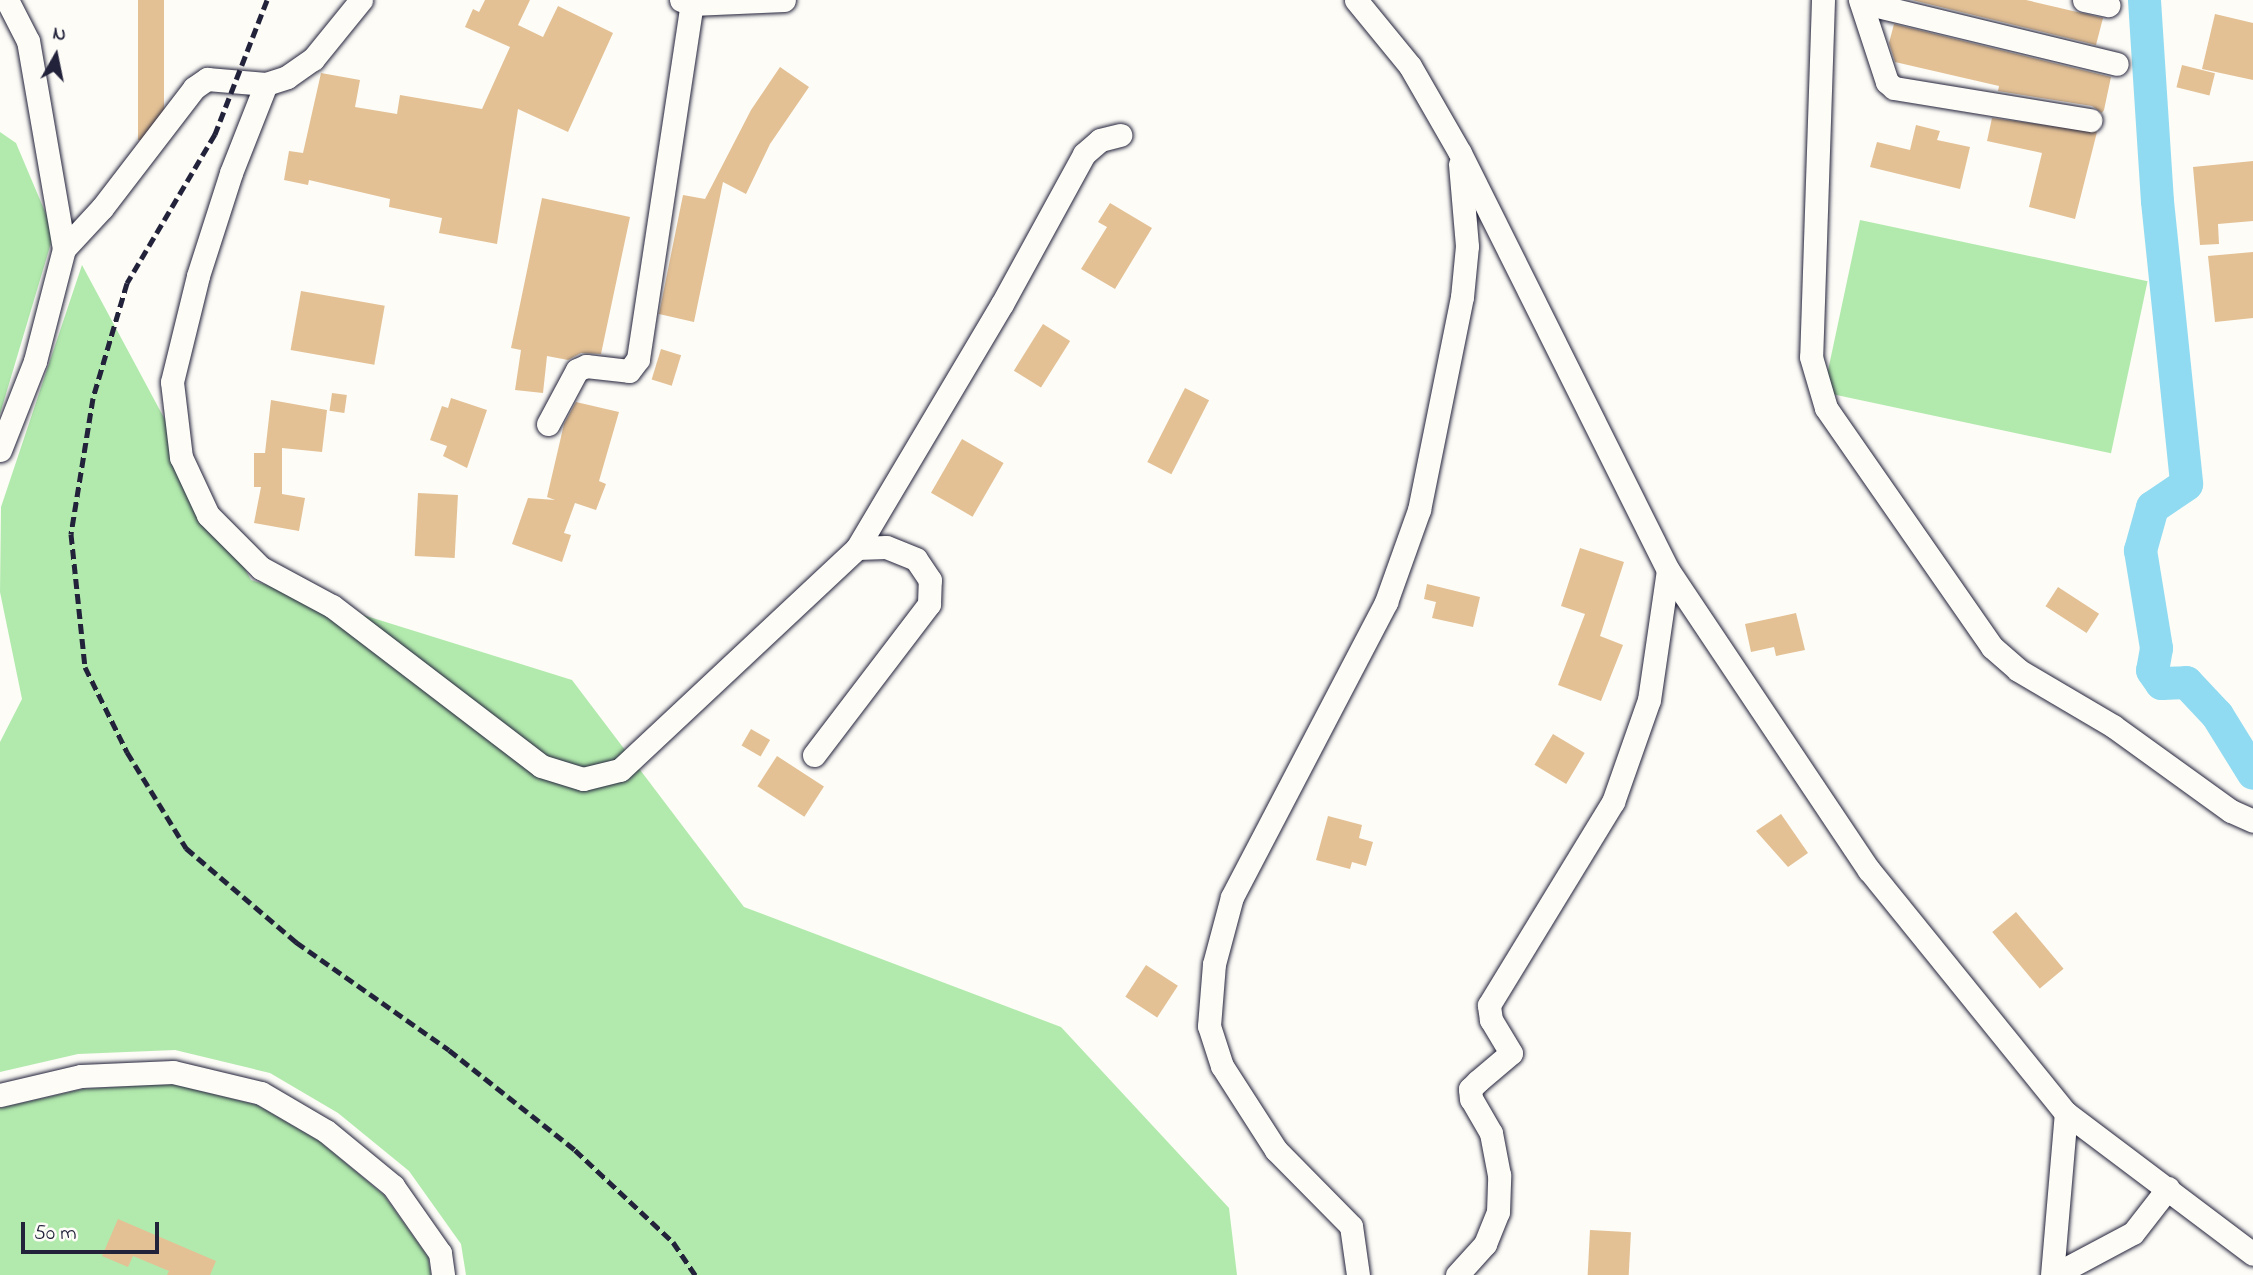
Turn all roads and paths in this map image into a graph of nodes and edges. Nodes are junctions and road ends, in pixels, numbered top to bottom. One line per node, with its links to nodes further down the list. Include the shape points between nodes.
1 (7, 0): 15 (street, via 28,41)
2 (361, 0): 11 (street, via 313,60)
3 (784, 0): 8 (street)
4 (1356, 0): 14 (street, via 1410,66)
5 (1822, 0): 21 (street, via 1811,358 1826,408 1992,647 2018,670 2113,726 2231,811)
6 (2084, 0): 9 (street)
7 (1861, 1): 10 (street); 12 (street, via 1887,82 1894,88)
8 (686, 2): 16 (street, via 638,359 629,371 586,366 577,370)
9 (2108, 5)
10 (2117, 64)
11 (266, 84): 15 (street, via 207,79 194,88 102,208); 18 (street, via 198,276 172,382 181,457 208,514 261,568 332,606 541,766 583,779 621,770)
12 (2090, 120)
13 (1119, 135): 18 (street, via 1100,140 1084,154 1002,304)
14 (1460, 153): 19 (street); 27 (street, via 1467,246 1462,297 1419,510 1386,602 1232,897 1214,964 1209,1026 1222,1066 1276,1150 1351,1226)
15 (64, 249): 17 (street, via 35,361)
16 (548, 424)
17 (0, 450)
18 (857, 548): 20 (street, via 886,547 916,559 930,580 929,604)
19 (1668, 570): 23 (street, via 1870,870); 28 (street, via 1649,701 1613,802 1489,1005 1491,1020 1511,1053 1478,1081 1471,1099 1490,1133 1499,1175 1499,1212 1485,1244)
20 (814, 755)
21 (2253, 821)
22 (0, 1095): 26 (street, via 81,1076 173,1072 261,1093 326,1131 393,1186 440,1252)
23 (2066, 1113): 24 (street); 29 (street)
24 (2168, 1188): 25 (street); 29 (street, via 2133,1233)
25 (2253, 1254)
26 (443, 1275)
27 (1358, 1275)
28 (1457, 1275)
29 (2053, 1275)

